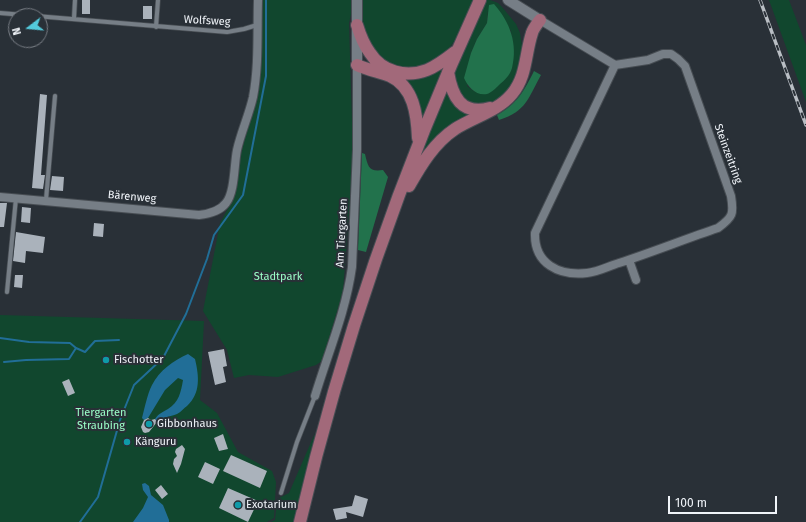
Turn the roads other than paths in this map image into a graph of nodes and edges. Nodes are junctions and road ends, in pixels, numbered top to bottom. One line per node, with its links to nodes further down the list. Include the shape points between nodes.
1 (75, 0): 8 (lane)
2 (158, 0): 12 (lane)
3 (258, 0): 10 (street)
4 (357, 0): 11 (street)
5 (480, 0): 13 (main road)
6 (508, 0): 9 (street)
7 (0, 13): 8 (lane, Wolfsweg)
8 (74, 18): 12 (lane, Wolfsweg)
9 (540, 20): 16 (street); 19 (main road, via 532,32 522,79 512,94)
10 (257, 24): 12 (lane, Wolfsweg, via 227,32); 23 (street, Bärenweg, via 257,60 252,98 241,132 232,190 227,203 215,211 199,215)
11 (357, 25): 14 (main road, via 365,46); 15 (street)
12 (156, 27)
13 (456, 52): 14 (main road, via 438,65 408,74 386,68); 17 (main road)
14 (374, 58): 15 (main road)
15 (357, 65): 20 (main road, via 392,77 403,87 414,104); 28 (street, Am Tiergarten, via 357,149 352,267 335,338)
16 (615, 65): 25 (street, Steinzeitring, via 535,233 535,242 543,261 552,268 564,271 588,273); 25 (street, Steinzeitring, via 671,54 685,66 732,196 733,209 729,220 718,228)
17 (448, 71): 19 (main road, via 452,90 462,104 479,110); 20 (main road)
18 (55, 96): 23 (lane)
19 (497, 106): 24 (main road, via 445,136 419,168)
20 (418, 143): 24 (main road)
21 (0, 197): 22 (street, Bärenweg)
22 (16, 198): 23 (street, Bärenweg); 27 (lane)
23 (46, 200)
24 (390, 220): 30 (main road, via 338,375)
25 (629, 260): 26 (street)
26 (636, 280)
27 (7, 292)
28 (315, 396): 29 (lane)
29 (281, 493)
30 (300, 522)

